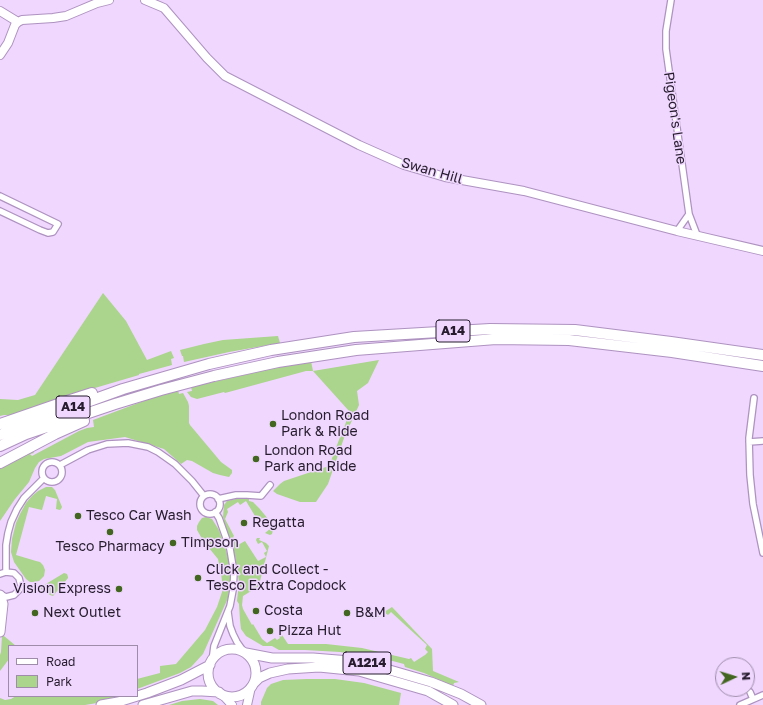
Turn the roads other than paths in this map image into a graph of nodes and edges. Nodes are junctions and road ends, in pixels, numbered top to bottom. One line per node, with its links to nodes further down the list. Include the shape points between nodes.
1 (109, 0): 5 (street, via 66,16)
2 (146, 0): 10 (street, Swan Hill, via 164,8 225,76 404,165 445,177 524,191)
3 (671, 0): 9 (street, Pigeon's Lane, via 666,50)
4 (0, 11): 5 (street)
5 (18, 22): 6 (street)
6 (0, 55)
7 (0, 196): 8 (street, via 58,224 53,232 48,233)
8 (0, 210)
9 (689, 214): 10 (street); 11 (street, Pigeon's Lane)
10 (677, 231): 11 (street, Swan Hill)
11 (697, 235): 12 (street, Swan Hill)
12 (763, 251)
13 (763, 355): 15 (highway, A14, via 574,330 490,329 354,337 271,350)
14 (763, 366): 17 (highway, A14, via 569,340 496,339 356,350 278,362 214,376)
15 (147, 382): 18 (highway, A14, via 121,384); 19 (highway, A14)
16 (754, 398): 20 (street)
17 (115, 404): 22 (highway, A14, via 26,434); 23 (highway, A14)
18 (0, 424)
19 (0, 434)
20 (749, 442): 21 (street); 30 (street, via 751,489)
21 (763, 442)
22 (0, 446)
23 (0, 463)
24 (60, 465): 25 (street, via 47,463 42,471); 25 (street, via 62,474 58,481 53,483); 27 (street, via 88,450 107,444 128,443 148,447 172,462)
25 (44, 478): 31 (street, via 24,498 11,522 6,545)
26 (270, 485): 28 (street, via 261,496 236,495)
27 (204, 496): 28 (street, via 211,494); 29 (street, via 200,503 202,509 208,513)
28 (218, 499): 29 (street, via 219,507)
29 (215, 512): 34 (street, via 233,562 233,590)
30 (763, 553)
31 (6, 572): 32 (street); 33 (street, via 17,575 21,586 14,596 6,597)
32 (0, 574)
33 (0, 594): 35 (main road, via 3,604)
34 (228, 612): 36 (street, via 233,634); 37 (street, via 214,646)
35 (0, 632)
36 (245, 653): 37 (main road, via 227,649 217,654); 38 (main road, via 250,657 256,670); 49 (main road, A1214, via 272,658 362,662 431,682)
37 (211, 663): 39 (main road, via 208,671 211,684); 41 (main road, via 181,680)
38 (252, 685): 39 (main road, via 240,695); 47 (street); 48 (main road, A1214, via 270,673 319,667 359,671 428,691)
39 (220, 693): 45 (main road, via 192,691); 46 (street)
40 (763, 695): 43 (street)
41 (138, 696)
42 (134, 697): 44 (main road)
43 (754, 699): 50 (street)
44 (101, 705)
45 (143, 705)
46 (232, 705)
47 (246, 705)
48 (453, 705)
49 (481, 705)
50 (740, 705)

